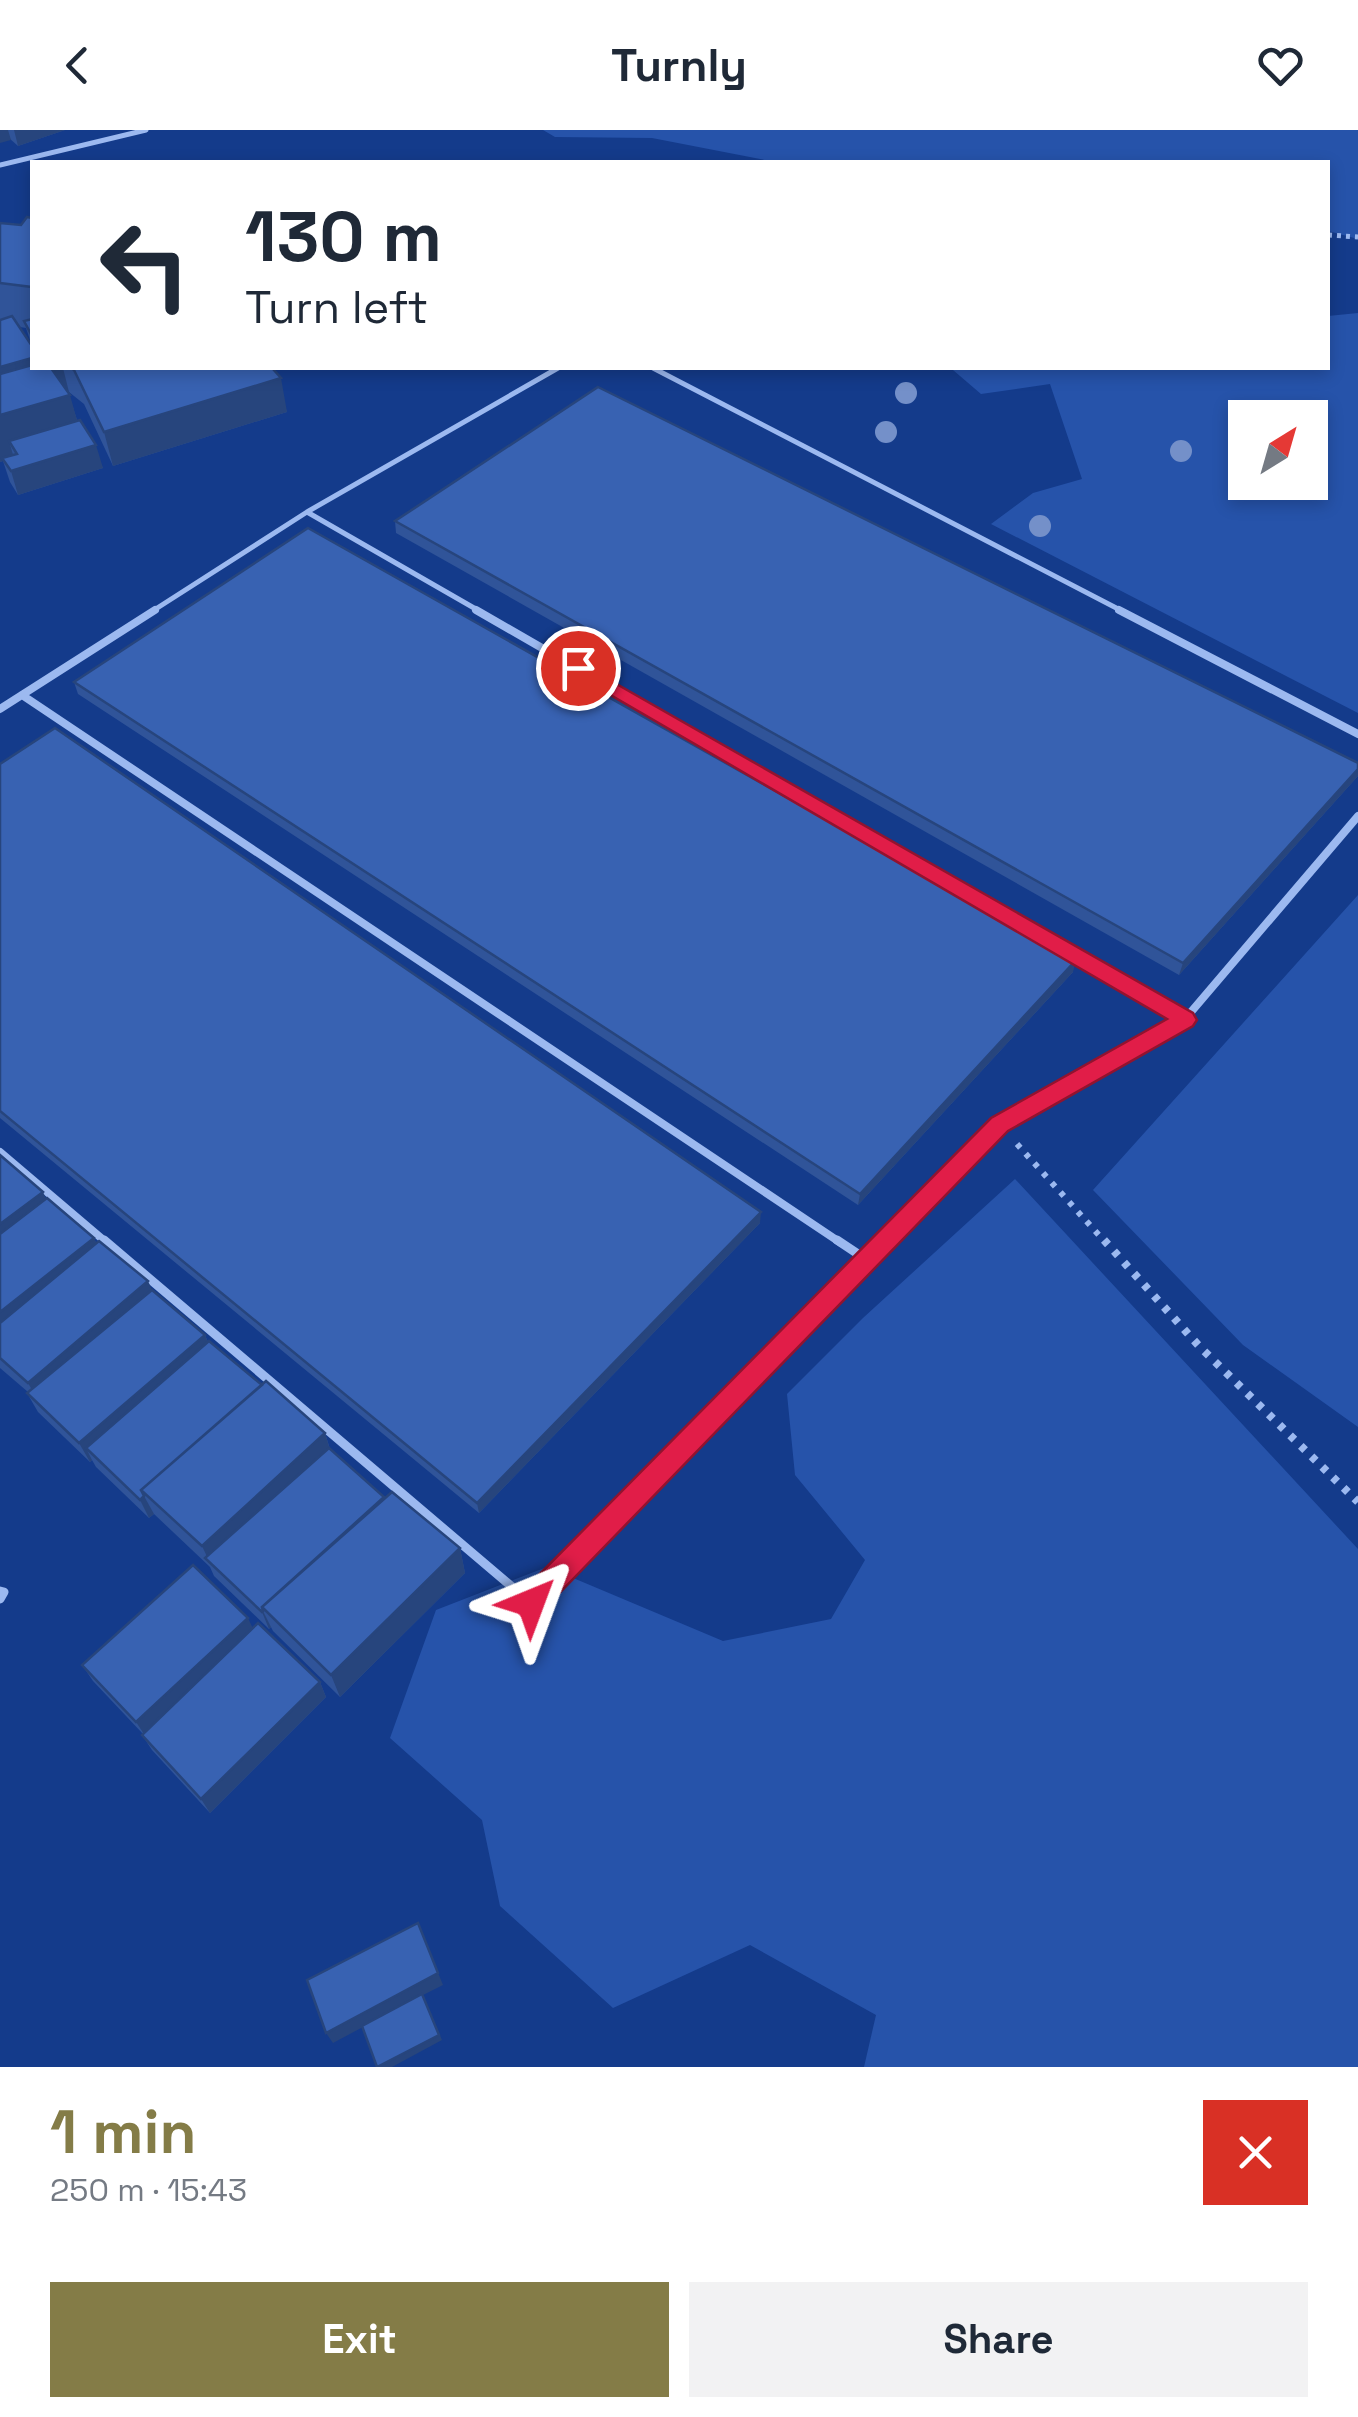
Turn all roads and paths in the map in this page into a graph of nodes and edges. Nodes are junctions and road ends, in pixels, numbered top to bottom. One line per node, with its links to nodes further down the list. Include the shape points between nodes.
1 (146, 130): 2 (lane)
2 (0, 165)
3 (1330, 235): 4 (path)
4 (1358, 237)
5 (555, 370): 7 (lane)
6 (657, 370): 10 (lane)
7 (307, 512): 8 (lane); 12 (lane)
8 (22, 695): 9 (lane); 15 (lane)
9 (0, 709)
10 (1358, 734)
11 (1358, 816): 12 (lane)
12 (1186, 1020): 13 (lane)
13 (1000, 1124): 15 (lane); 16 (path, via 1199,1346)
14 (0, 1152): 15 (lane, via 531,1603)
15 (867, 1260)
16 (1358, 1502)
17 (0, 1590): 18 (lane)
18 (0, 1599)

